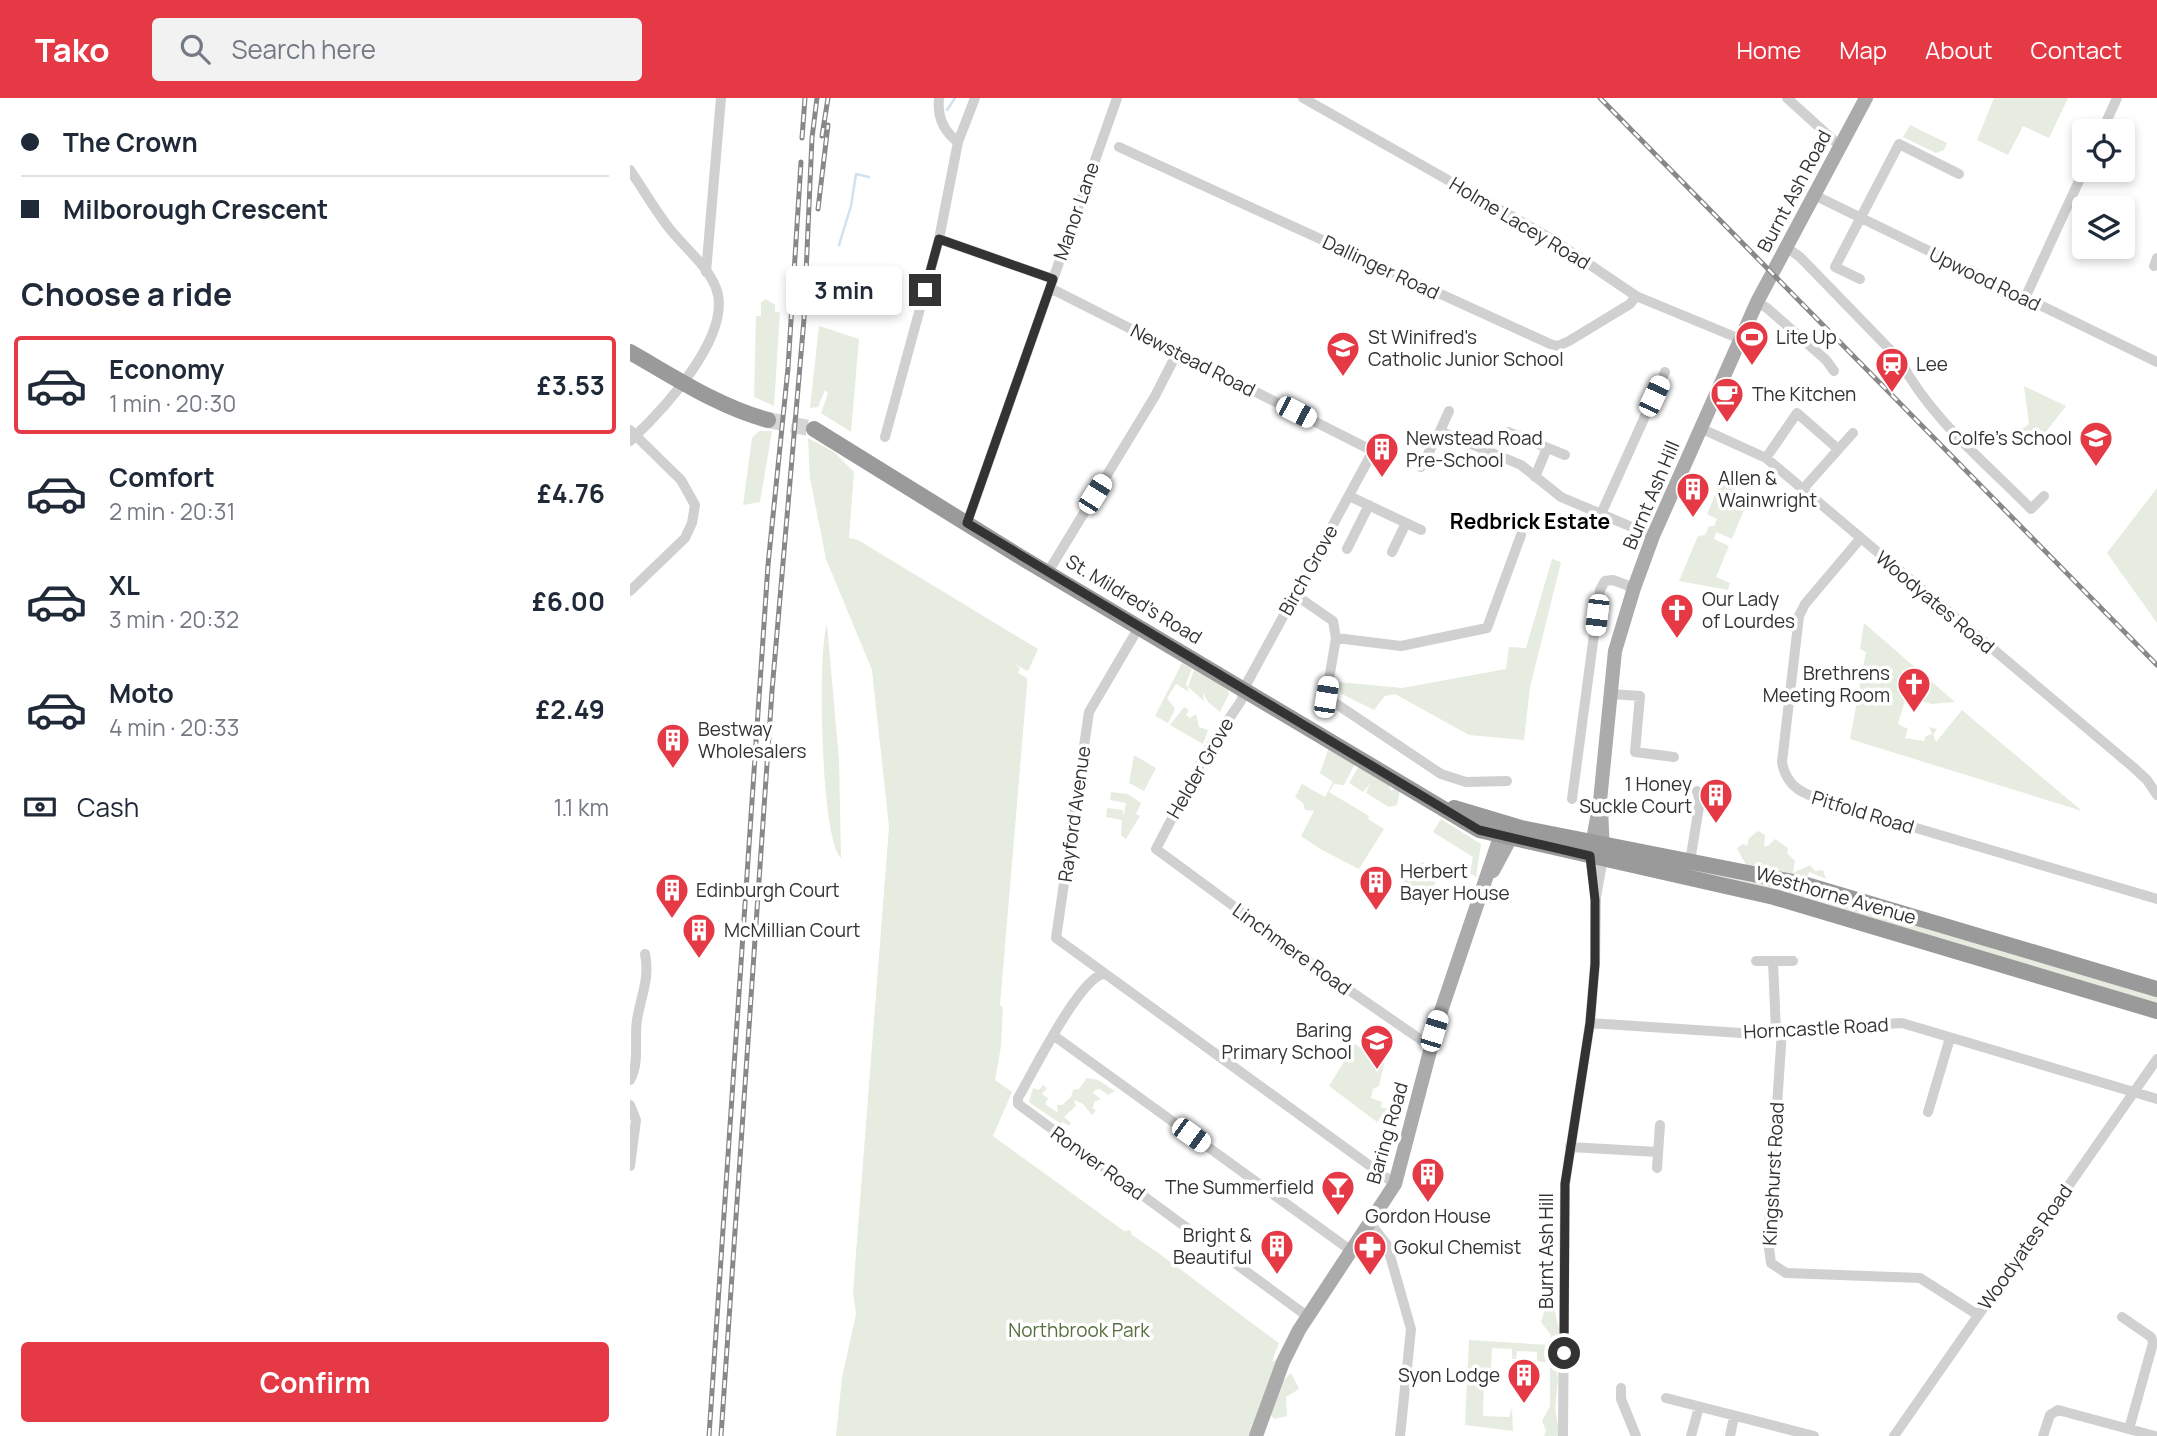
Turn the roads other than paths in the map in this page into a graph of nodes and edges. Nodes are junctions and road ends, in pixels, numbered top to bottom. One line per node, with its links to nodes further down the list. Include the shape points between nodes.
1 (721, 98): 20 (street)
2 (939, 98): 10 (street, via 940,121)
3 (975, 98): 10 (street)
4 (1117, 98): 22 (street, Manor Lane)
5 (1303, 98): 23 (street, Holme Lacey Road, via 1552,239)
6 (1787, 98): 11 (street)
7 (1866, 98): 11 (main road, Burnt Ash Road)
8 (2117, 98): 9 (street)
9 (2107, 119)
10 (958, 142): 18 (street)
11 (1840, 146): 16 (main road, Burnt Ash Road)
12 (1119, 148): 23 (street, Dallinger Road, via 1550,344 1569,341)
13 (630, 170): 20 (street)
14 (1959, 174): 17 (street, via 1899,144)
15 (2078, 182): 24 (street)
16 (1814, 195): 17 (street, Upwood Road); 19 (main road, Burnt Ash Road)
17 (1861, 218): 21 (street, via 1835,267); 24 (street, Upwood Road)
18 (939, 239): 22 (street, Newstead Road); 41 (street)
19 (1786, 247): 25 (main road, Burnt Ash Road); 51 (street, via 1900,360 1909,379 1942,418 2031,509)
20 (706, 272): 32 (street, via 718,293 718,315)
21 (1860, 279)
22 (1051, 283): 28 (street, Newstead Road); 54 (street, Manor Lane)
23 (1636, 296): 26 (street, Holme Lacey Road)
24 (2025, 298): 29 (street, Upwood Road)
25 (1757, 302): 26 (main road, Burnt Ash Hill); 30 (street)
26 (1740, 339): 35 (main road, Burnt Ash Hill)
27 (630, 352): 32 (highway)
28 (1177, 352): 44 (street, Newstead Road); 62 (street)
29 (2157, 362)
30 (1834, 371)
31 (1665, 372): 53 (street)
32 (684, 383): 34 (highway); 40 (street)
33 (1449, 411): 37 (street)
34 (768, 420)
35 (1700, 428): 46 (street, Woodyates Road); 58 (main road, Burnt Ash Hill)
36 (814, 429): 54 (highway, St. Mildred's Road)
37 (1440, 431): 47 (street); 48 (street, via 1521,465)
38 (1508, 432): 42 (street)
39 (1853, 433): 43 (street)
40 (632, 435): 64 (street, via 690,492 695,505 689,532)
41 (885, 437)
42 (1547, 448): 45 (street); 48 (street)
43 (1838, 449): 46 (street, via 1797,413); 49 (street)
44 (1373, 451): 50 (street, Birch Grove)
45 (1565, 455)
46 (1766, 458): 49 (street, Woodyates Road)
47 (1420, 467)
48 (1535, 477): 53 (street, via 1561,497)
49 (1803, 489): 59 (street, Woodyates Road)
50 (1349, 496): 52 (street); 65 (street, Birch Grove)
51 (2044, 496)
52 (1369, 505): 55 (street); 60 (street)
53 (1601, 514): 58 (street)
54 (967, 523): 62 (highway, St. Mildred's Road)
55 (1406, 523): 56 (street); 61 (street)
56 (1421, 530)
57 (1521, 535): 67 (street, via 1486,628 1401,646)
58 (1653, 536): 63 (main road, Burnt Ash Hill)
59 (1860, 539): 73 (street, Woodyates Road, via 2133,767); 83 (street, Pitfold Road, via 1799,617 1782,762 1788,782 1805,794 1838,805)
60 (1347, 550)
61 (1392, 552)
62 (1051, 565): 66 (highway, St. Mildred's Road)
63 (1634, 588): 69 (main road, Burnt Ash Hill, via 1615,651); 74 (street, via 1613,580 1605,581 1600,590)
64 (630, 591)
65 (1294, 594): 67 (street, via 1333,621); 68 (street, Birch Grove)
66 (1134, 636): 68 (highway, St. Mildred's Road); 88 (street, Rayford Avenue, via 1087,719 1056,932 1067,948)
67 (1336, 638): 71 (street, via 1326,697 1441,774 1466,782)
68 (1244, 689): 75 (highway, St. Mildred's Road); 78 (street, Helder Grove)
69 (1611, 694): 70 (street, via 1640,696 1635,752); 79 (main road, Burnt Ash Hill)
70 (1674, 757)
71 (1507, 781)
72 (1697, 790): 80 (street, via 1700,801)
73 (2157, 795)
74 (1573, 799)
75 (1434, 803): 76 (highway, St. Mildred's Road); 77 (highway, St. Mildred's Road)
76 (1479, 830): 77 (highway, St. Mildred's Road); 81 (main road, via 1487,842)
77 (1505, 831): 79 (highway, Westhorne Avenue); 81 (main road, Baring Road); 82 (main road, Baring Road)
78 (1156, 849): 95 (street, Linchmere Road)
79 (1597, 849): 80 (highway, Westhorne Avenue); 90 (highway, Westhorne Avenue); 91 (street, Burnt Ash Hill)
80 (1690, 861): 89 (highway, Westhorne Avenue, via 1802,884)
81 (1488, 866): 82 (main road, Baring Road)
82 (1481, 891): 95 (main road, Baring Road)
83 (2157, 899)
84 (645, 954): 97 (street, via 647,988)
85 (1756, 961): 86 (street)
86 (1773, 961): 87 (street); 92 (street)
87 (1793, 961)
88 (1099, 971): 93 (street, Ronver Road); 107 (street, Rayford Avenue)
89 (2157, 989)
90 (2157, 1011)
91 (1590, 1023): 92 (street, Horncastle Road, via 1701,1032); 103 (street, Burnt Ash Hill)
92 (1779, 1032): 94 (street, Horncastle Road, via 1894,1023); 110 (street, Kingshurst Road, via 1768,1240 1772,1263 1786,1273 1920,1278)
93 (1053, 1035): 109 (street); 111 (street, Ronver Road, via 1018,1098 1019,1106)
94 (1950, 1038): 98 (street, Horncastle Road); 101 (street)
95 (1430, 1046): 107 (main road, Baring Road)
96 (2157, 1059): 98 (street, Woodyates Road)
97 (630, 1080)
98 (2135, 1093): 99 (street, Horncastle Road); 110 (street, Woodyates Road)
99 (2157, 1099)
100 (630, 1105): 105 (street, via 636,1120)
101 (1928, 1112)
102 (1660, 1125): 104 (street)
103 (1570, 1147): 104 (street); 120 (street, Burnt Ash Hill, via 1565,1184)
104 (1658, 1152): 106 (street)
105 (630, 1166)
106 (1657, 1168)
107 (1395, 1184): 108 (main road, Baring Road)
108 (1371, 1224): 109 (main road, Baring Road); 119 (street, via 1387,1245 1411,1329)
109 (1353, 1252): 111 (main road, Baring Road)
110 (1978, 1315): 125 (street, Woodyates Road)
111 (1307, 1316): 118 (main road, Baring Road, via 1283,1362)
112 (2122, 1317): 117 (street, via 2153,1343)
113 (1621, 1388): 121 (street)
114 (1666, 1398): 115 (street)
115 (1699, 1407): 116 (street); 122 (street)
116 (1734, 1417): 123 (street); 124 (street)
117 (2129, 1429): 126 (street, via 2058,1410 2050,1415); 127 (street)
118 (1256, 1436)
119 (1400, 1436)
120 (1563, 1436)
121 (1636, 1436)
122 (1691, 1436)
123 (1730, 1436)
124 (1814, 1436)
125 (1894, 1436)
126 (2043, 1436)
127 (2155, 1436)

